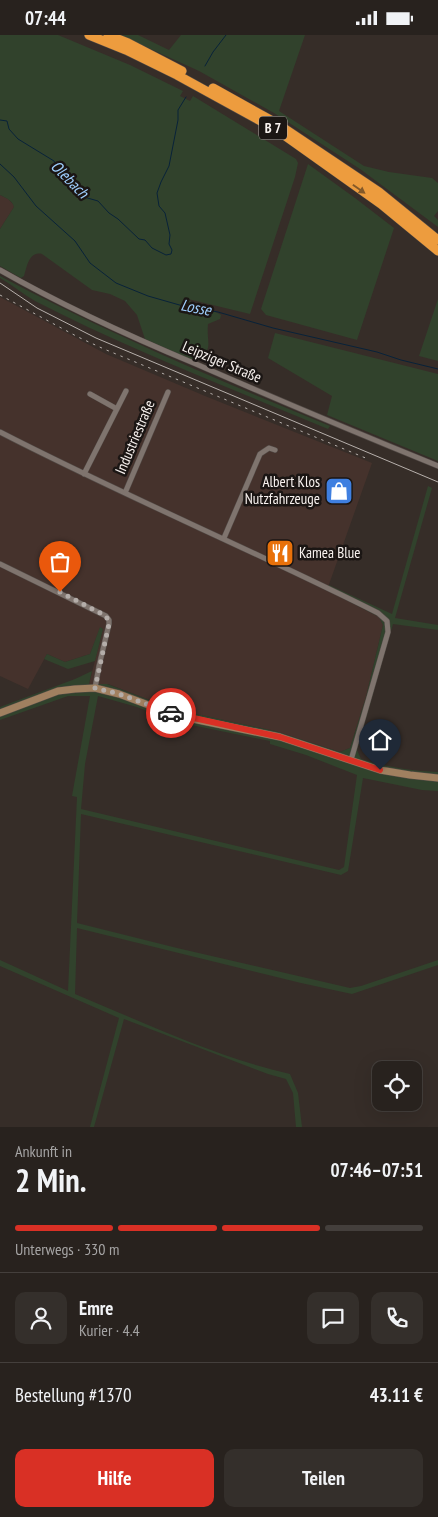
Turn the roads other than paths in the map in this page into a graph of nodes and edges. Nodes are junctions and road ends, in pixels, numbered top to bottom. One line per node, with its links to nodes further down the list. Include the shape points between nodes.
1 (89, 35): 4 (highway, B 7, one-way to 4, via 176,75 276,130 381,204)
2 (108, 35): 3 (highway, B 7, via 276,123 380,192)
3 (438, 240)
4 (438, 251)
5 (0, 271): 12 (street, Leipziger Straße, via 142,341)
6 (126, 391): 9 (street, Industriestraße)
7 (168, 392): 14 (street, Industriestraße)
8 (90, 394): 9 (street, Industriestraße)
9 (117, 409): 13 (street, Industriestraße)
10 (0, 431): 13 (street, Industriestraße)
11 (275, 450): 15 (street, via 269,448 260,454)
12 (438, 466)
13 (84, 474): 14 (street, Industriestraße)
14 (125, 493): 15 (street, Industriestraße)
15 (224, 538): 19 (street, Industriestraße, via 370,608 387,621 388,632)
16 (0, 564): 17 (street, via 106,616 109,624)
17 (95, 688): 18 (main road, via 58,691); 19 (main road, via 178,715 280,737)
18 (0, 713)
19 (351, 760): 20 (main road, via 396,773)
20 (438, 778)

